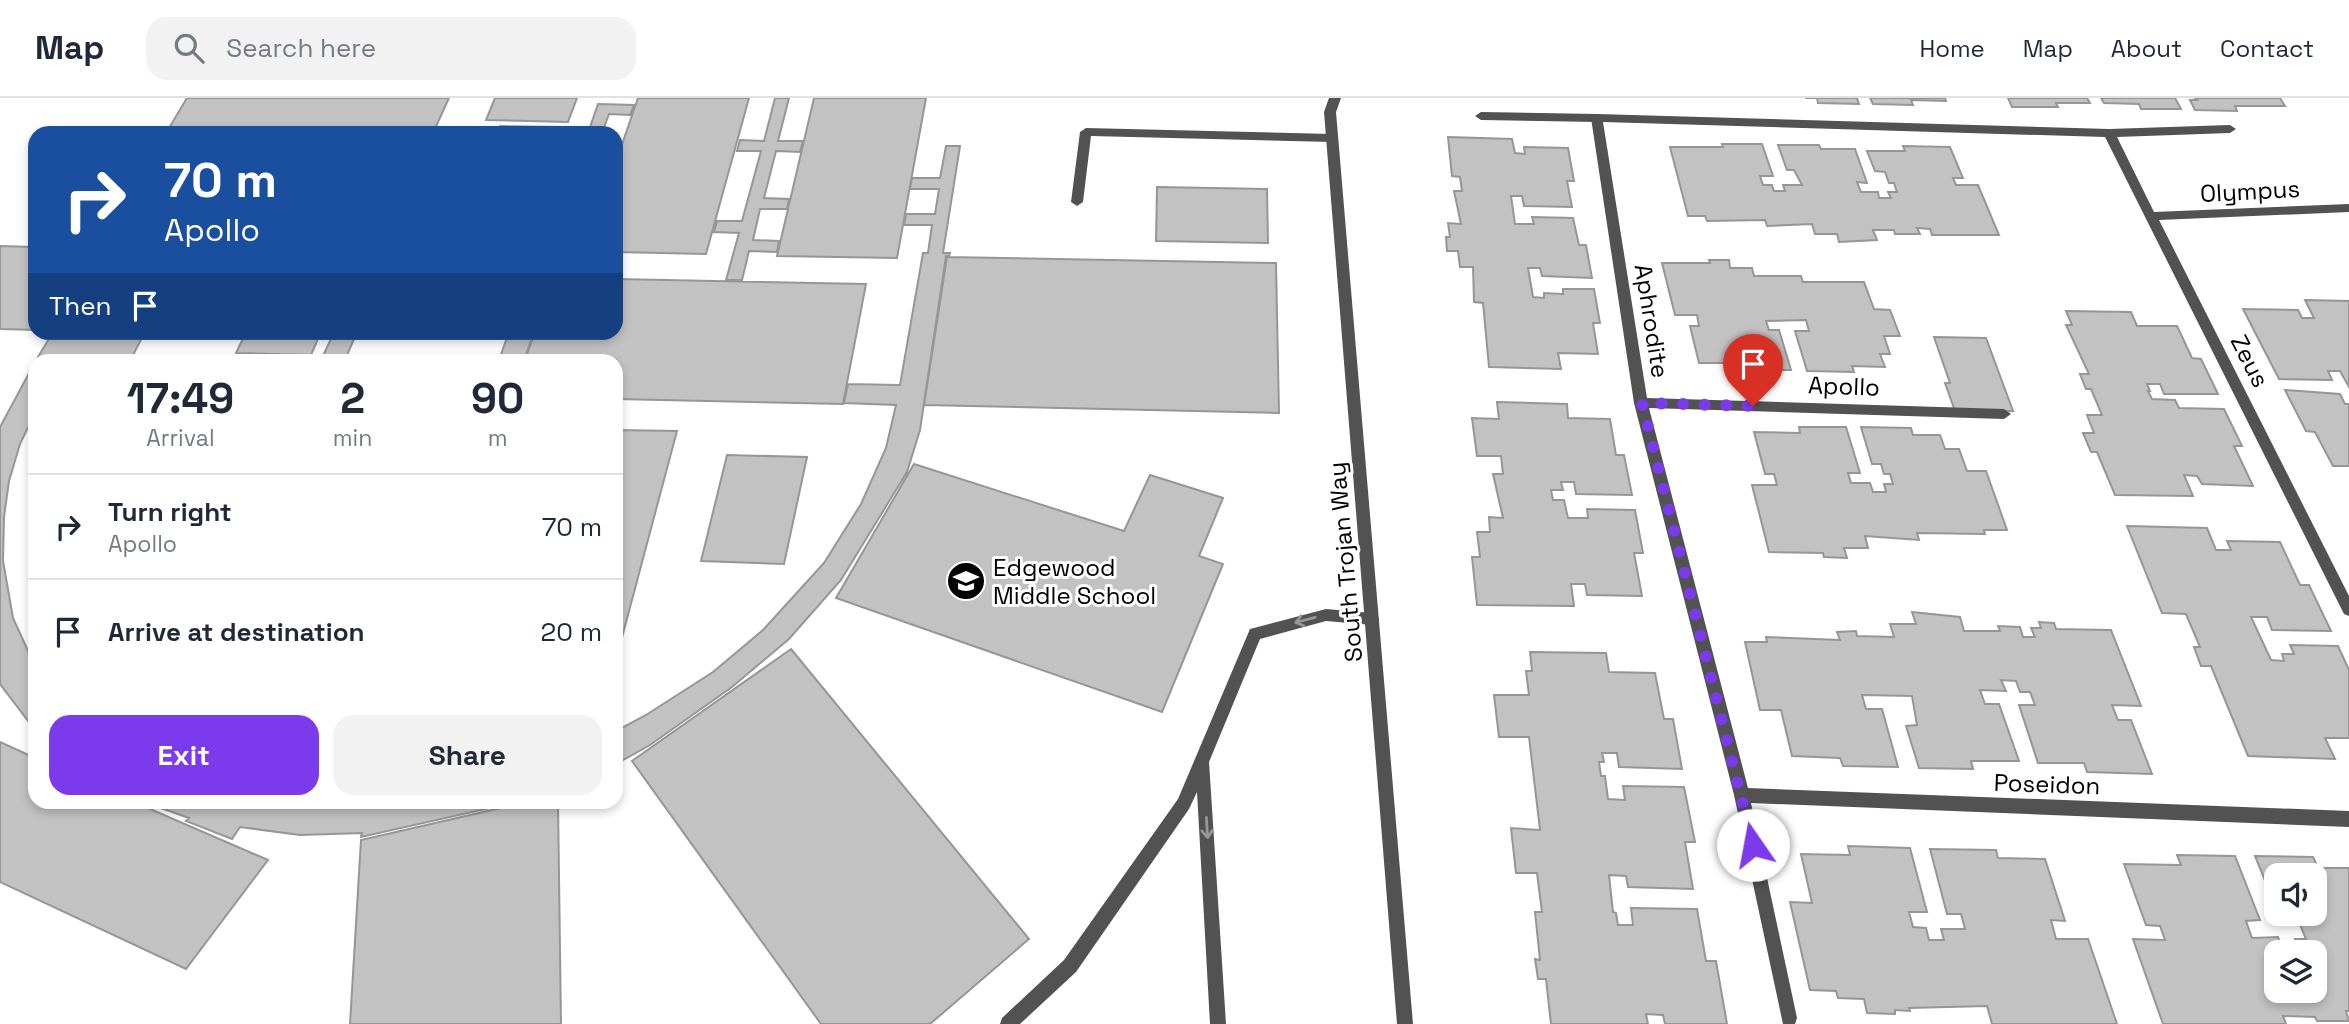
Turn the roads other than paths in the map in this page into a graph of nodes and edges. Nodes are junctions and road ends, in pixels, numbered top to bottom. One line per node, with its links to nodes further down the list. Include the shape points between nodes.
1 (1335, 98): 6 (street, South Trojan Way, via 1330,112)
2 (1481, 116): 3 (street)
3 (1597, 118): 5 (street); 10 (street, Aphrodite)
4 (2230, 129): 5 (street)
5 (2109, 133): 9 (street, Zeus)
6 (1332, 138): 7 (street, via 1086,132); 13 (street, South Trojan Way)
7 (1077, 202)
8 (2349, 208): 9 (street, Olympus)
9 (2153, 216): 12 (street, Zeus)
10 (1642, 403): 11 (street, Apollo); 15 (street, Aphrodite)
11 (2004, 414)
12 (2349, 610)
13 (1372, 619): 14 (street, one-way to 14, via 1326,615 1255,634); 20 (street, South Trojan Way)
14 (1203, 760): 18 (street, via 1184,804 1070,966); 19 (street, one-way to 19)
15 (1742, 795): 16 (street, Poseidon); 17 (street, Aphrodite)
16 (2349, 819)
17 (1789, 1018)
18 (1008, 1024)
19 (1218, 1024)
20 (1405, 1024)

